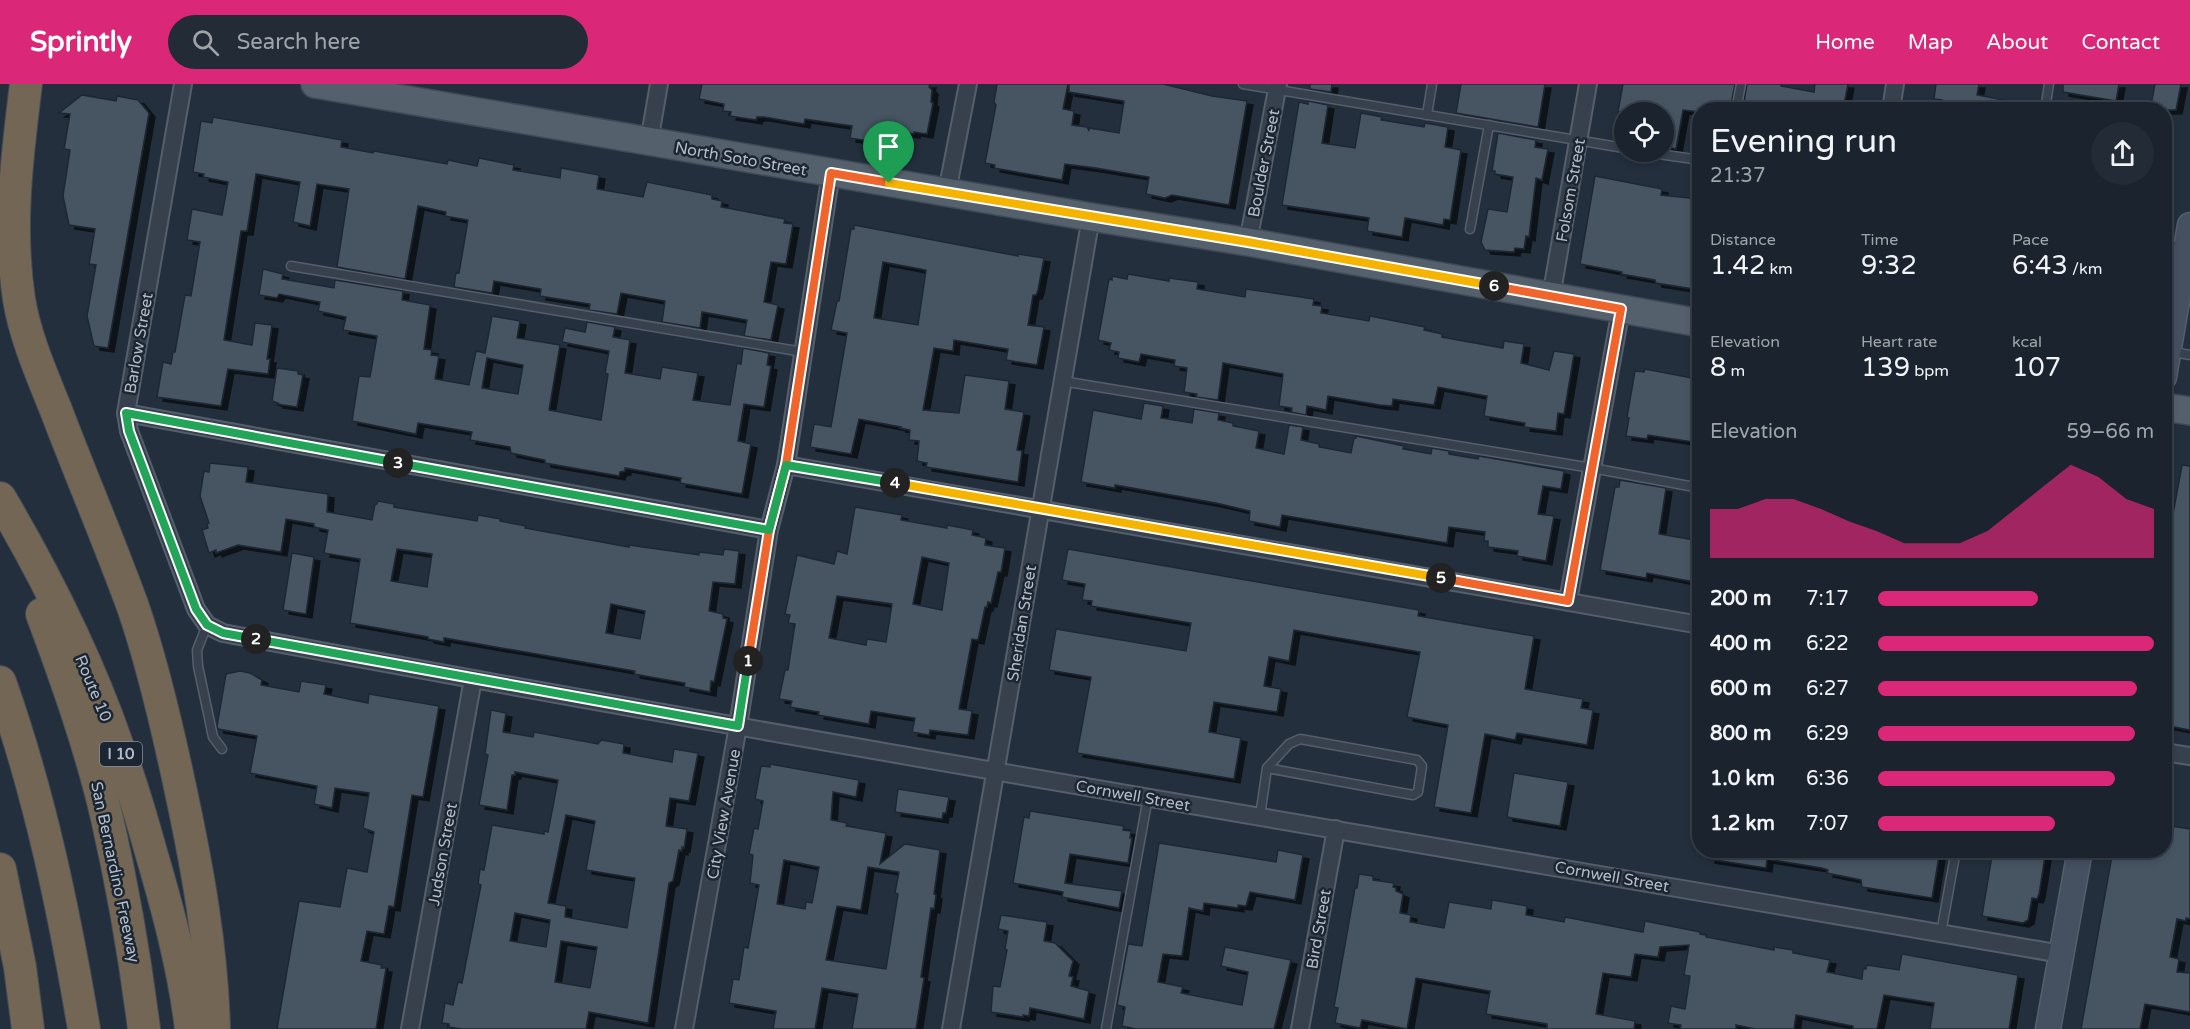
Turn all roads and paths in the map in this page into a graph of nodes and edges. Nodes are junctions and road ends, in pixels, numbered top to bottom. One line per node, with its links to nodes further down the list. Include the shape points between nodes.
1 (26, 84): 72 (highway, via 14,179 14,260 20,301 51,398 133,607 164,708 198,872)
2 (183, 84): 40 (street, Barlow Street)
3 (315, 84): 12 (main road, North Soto Street)
4 (659, 84): 20 (street)
5 (968, 84): 25 (street)
6 (1243, 84): 13 (lane)
7 (1432, 84): 17 (lane)
8 (1588, 84): 19 (street, Folsom Street)
9 (1741, 84): 14 (lane)
10 (1895, 84): 15 (street)
11 (2049, 84): 16 (lane)
12 (350, 87): 20 (main road, North Soto Street)
13 (1278, 87): 17 (lane); 29 (street, Boulder Street)
14 (1738, 102)
15 (1892, 102)
16 (2046, 102)
17 (1427, 115): 18 (lane)
18 (1488, 125): 19 (lane); 27 (lane)
19 (1578, 141): 21 (lane); 32 (street, Folsom Street)
20 (649, 142): 24 (main road, North Soto Street)
21 (1614, 146)
22 (1674, 156): 23 (lane)
23 (1692, 159)
24 (831, 173): 25 (main road, North Soto Street); 35 (street, City View Avenue)
25 (947, 192): 26 (main road, North Soto Street)
26 (1091, 217): 29 (main road, North Soto Street); 37 (street, Sheridan Street)
27 (1470, 229)
28 (2180, 239): 31 (main road)
29 (1248, 242): 32 (main road, North Soto Street)
30 (291, 266): 35 (lane)
31 (2186, 276): 36 (main road)
32 (1551, 297): 33 (main road, North Soto Street)
33 (1621, 309): 34 (main road, North Soto Street); 42 (street)
34 (1692, 322)
35 (803, 352): 41 (street, City View Avenue)
36 (2179, 353)
37 (1062, 381): 42 (lane); 45 (street, Sheridan Street)
38 (2172, 408): 39 (main road)
39 (2190, 411)
40 (126, 413): 47 (street); 50 (street, Barlow Street, via 129,431 196,609)
41 (786, 465): 45 (street); 47 (street, City View Avenue)
42 (1592, 468): 43 (lane); 48 (street)
43 (1692, 487)
44 (0, 498): 71 (highway, Route 10 / I 10, via 48,585 117,742 164,894)
45 (1040, 508): 48 (street); 58 (street, Sheridan Street)
46 (0, 516): 70 (highway, San Bernardino Freeway, via 43,616 93,765 132,939)
47 (769, 530): 53 (street, City View Avenue)
48 (1568, 601): 49 (street)
49 (1692, 624)
50 (207, 625): 51 (street, Cornwell Street, via 223,633); 54 (lane, via 197,650 198,666 213,737)
51 (473, 680): 53 (street, Cornwell Street); 73 (street, Judson Street)
52 (0, 682): 69 (highway, via 48,838)
53 (738, 726): 58 (street, Cornwell Street); 74 (street, City View Avenue)
54 (222, 749)
55 (2172, 753): 56 (street)
56 (2190, 756)
57 (1267, 768): 57 (lane, via 1413,795 1418,792 1422,766 1417,760 1300,738); 60 (lane)
58 (996, 772): 59 (street, Cornwell Street); 67 (street, Sheridan Street)
59 (1148, 797): 60 (street, Cornwell Street); 75 (lane)
60 (1260, 816): 61 (street, Cornwell Street)
61 (1336, 829): 65 (street, Cornwell Street); 76 (street, Bird Street)
62 (1955, 858): 65 (lane)
63 (2079, 858): 66 (main road)
64 (0, 869): 68 (highway)
65 (1941, 933): 66 (street, Cornwell Street)
66 (2061, 954): 77 (main road)
67 (955, 1028)
68 (28, 1029)
69 (84, 1029)
70 (144, 1029)
71 (191, 1029)
72 (214, 1029)
73 (410, 1029)
74 (684, 1029)
75 (1106, 1029)
76 (1300, 1029)
77 (2048, 1029)

